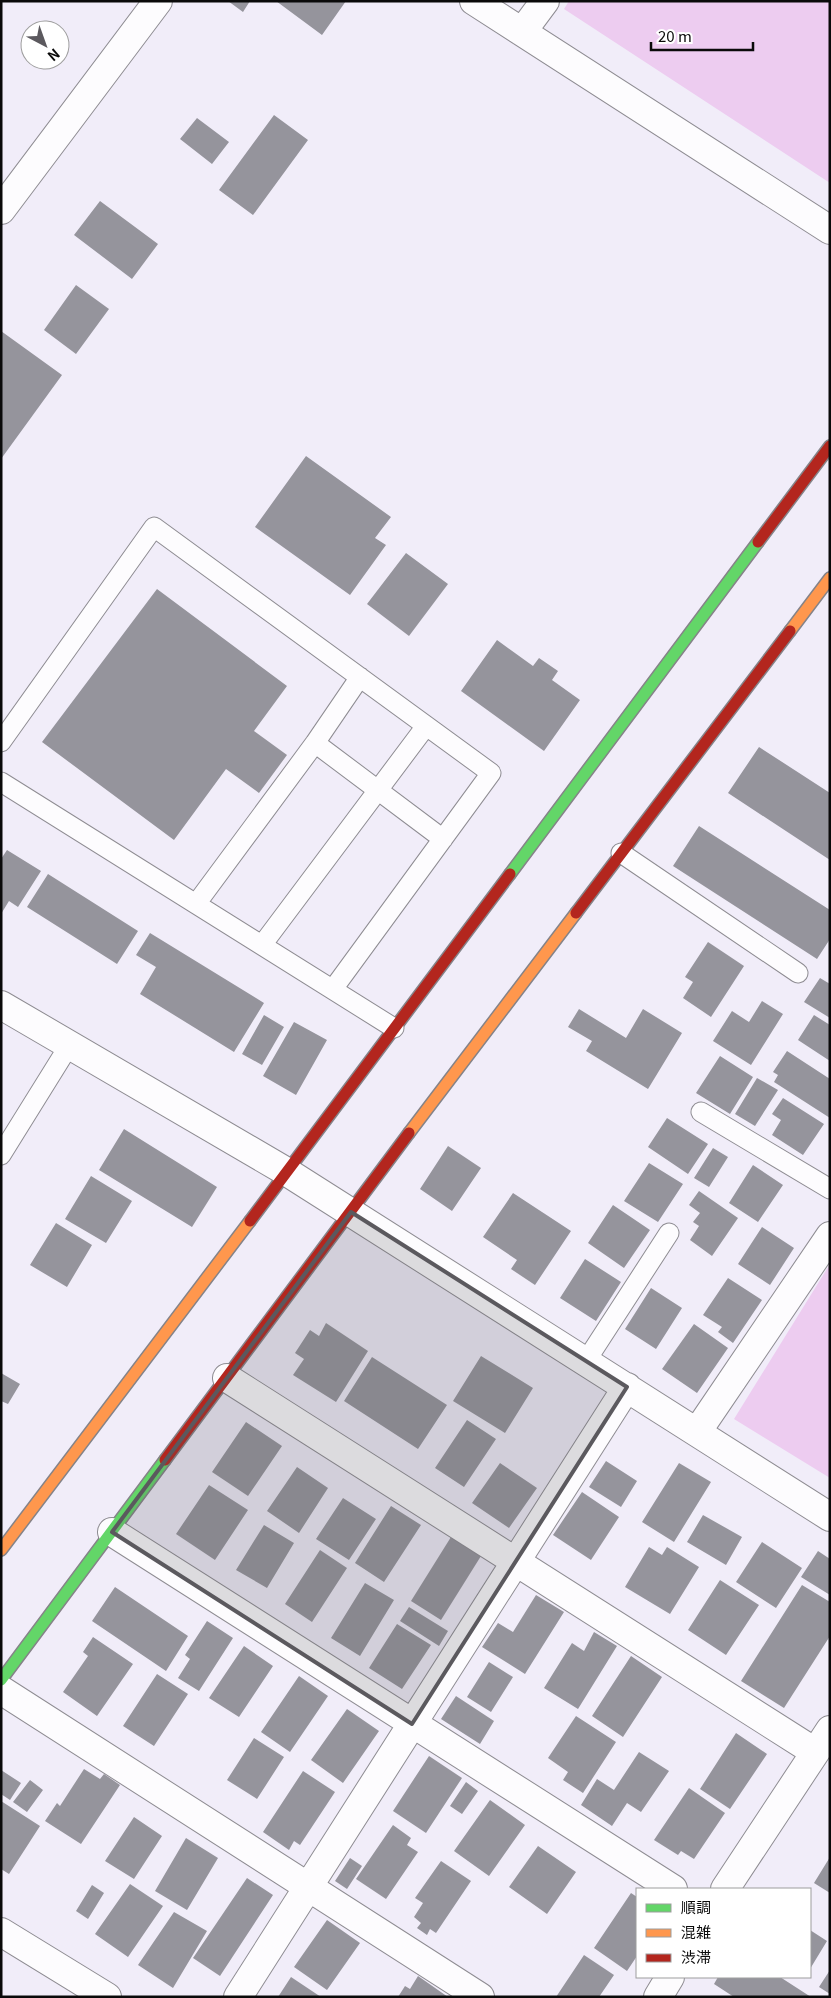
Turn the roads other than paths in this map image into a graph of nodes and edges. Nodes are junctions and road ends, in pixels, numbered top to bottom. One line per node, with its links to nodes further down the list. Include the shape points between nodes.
1 (158, 1): 5 (street)
2 (474, 1): 4 (street)
3 (545, 1): 4 (street)
4 (522, 32): 6 (street)
5 (1, 210)
6 (830, 230)
7 (830, 446): 22 (street)
8 (830, 578): 16 (street)
9 (360, 678): 10 (lane); 11 (lane, via 154,527); 12 (lane)
10 (426, 726): 14 (lane); 15 (lane, via 491,772)
11 (1, 742)
12 (315, 743): 14 (lane); 17 (lane)
13 (1, 782): 17 (lane)
14 (378, 790): 15 (lane); 18 (lane)
15 (443, 839): 20 (lane)
16 (621, 853): 19 (lane); 28 (street)
17 (196, 904): 18 (lane)
18 (262, 945): 20 (lane)
19 (798, 973)
20 (333, 989): 22 (lane)
21 (1, 1005): 23 (street)
22 (394, 1028): 26 (street)
23 (70, 1044): 25 (lane); 26 (street)
24 (702, 1112): 27 (lane)
25 (1, 1155)
26 (287, 1172): 28 (street); 37 (street)
27 (830, 1189)
28 (350, 1212): 31 (street); 32 (street)
29 (669, 1232): 31 (lane)
30 (830, 1236): 34 (street)
31 (586, 1361): 33 (street)
32 (227, 1378): 36 (street); 38 (street)
33 (627, 1387): 34 (street); 38 (street)
34 (696, 1432): 35 (street)
35 (830, 1517)
36 (112, 1532): 39 (street); 41 (street)
37 (1, 1550)
38 (516, 1561): 41 (street); 42 (street)
39 (1, 1680)
40 (1, 1690): 43 (street)
41 (412, 1724): 43 (street); 44 (street)
42 (822, 1741): 45 (street)
43 (309, 1886): 49 (street); 50 (street)
44 (671, 1888)
45 (726, 1888)
46 (1, 1932): 48 (street)
47 (669, 1978): 51 (street)
48 (107, 1997)
49 (238, 1997)
50 (480, 1997)
51 (658, 1997)

